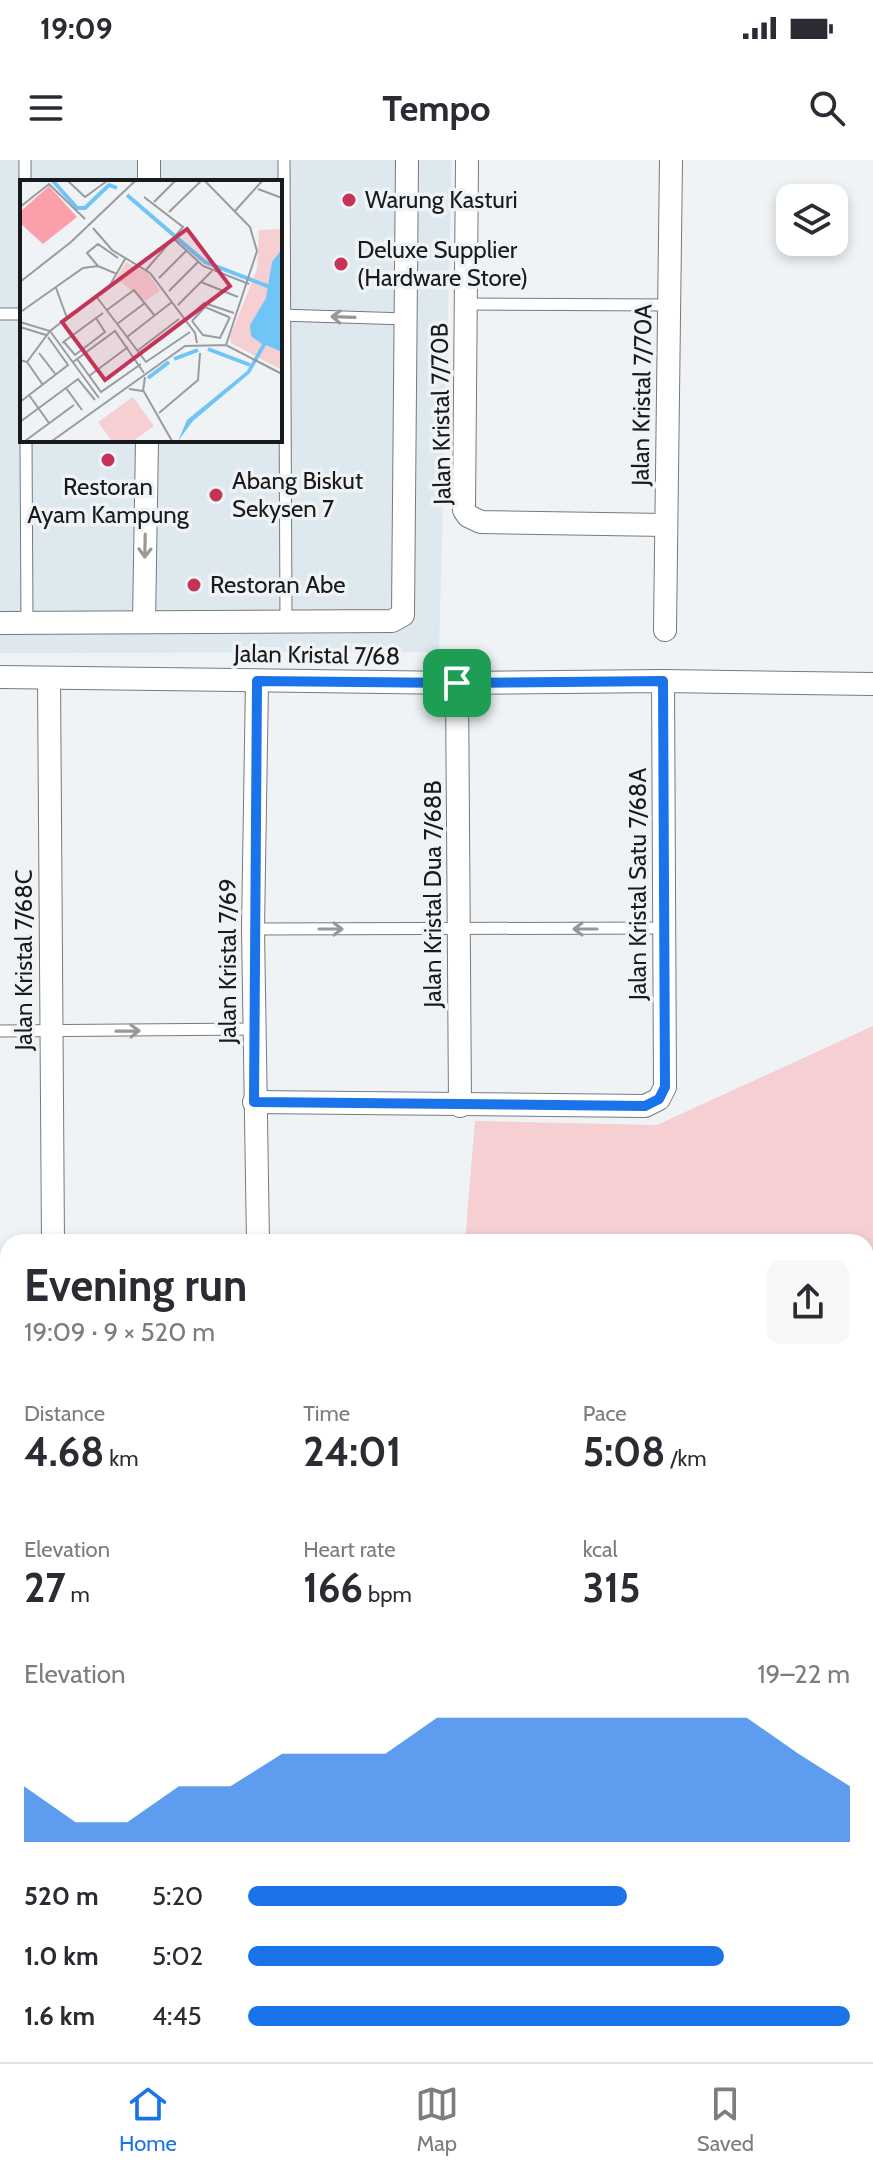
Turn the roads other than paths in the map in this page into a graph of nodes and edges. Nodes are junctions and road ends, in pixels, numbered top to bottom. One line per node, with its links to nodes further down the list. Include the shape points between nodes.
1 (284, 160): 7 (lane)
2 (407, 160): 8 (street)
3 (467, 160): 5 (street, Jalan Kristal 7/70B)
4 (671, 160): 6 (street, Jalan Kristal 7/70A)
5 (466, 304): 6 (lane); 11 (street, Jalan Kristal 7/70B, via 468,516 481,522)
6 (669, 305): 11 (street, Jalan Kristal 7/70A)
7 (283, 315): 8 (lane, one-way to 7); 13 (lane)
8 (406, 319): 13 (street, via 403,615 392,621)
9 (26, 442): 15 (lane)
10 (147, 442): 12 (street, one-way to 12)
11 (666, 525): 16 (street, Jalan Kristal 7/70A)
12 (144, 622): 13 (street); 15 (street)
13 (286, 622)
14 (0, 623): 15 (street)
15 (27, 623)
16 (665, 630)
17 (0, 677): 18 (street, Jalan Kristal 7/68)
18 (49, 678): 19 (street, Jalan Kristal 7/68); 28 (street, Jalan Kristal 7/68C)
19 (257, 681): 21 (street, Jalan Kristal 7/68); 24 (street, Jalan Kristal 7/69)
20 (663, 681): 21 (street, Jalan Kristal 7/68); 22 (street, Jalan Kristal 7/68); 23 (street, Jalan Kristal Satu 7/68A)
21 (457, 683): 25 (street, Jalan Kristal Dua 7/68B)
22 (873, 684)
23 (663, 928): 25 (lane, one-way to 25); 30 (street, Jalan Kristal Satu 7/68A, via 665,1087 659,1099 645,1106)
24 (253, 929): 25 (lane, one-way to 25); 26 (street, Jalan Kristal 7/69)
25 (459, 930): 30 (street, Jalan Kristal Dua 7/68B)
26 (253, 1029): 28 (lane, one-way to 26); 29 (street, Jalan Kristal 7/69)
27 (0, 1031): 28 (lane)
28 (50, 1032): 31 (street, Jalan Kristal 7/68C)
29 (254, 1102): 30 (street); 32 (street, Jalan Kristal 7/69)
30 (460, 1106)
31 (53, 1234)
32 (258, 1234)

